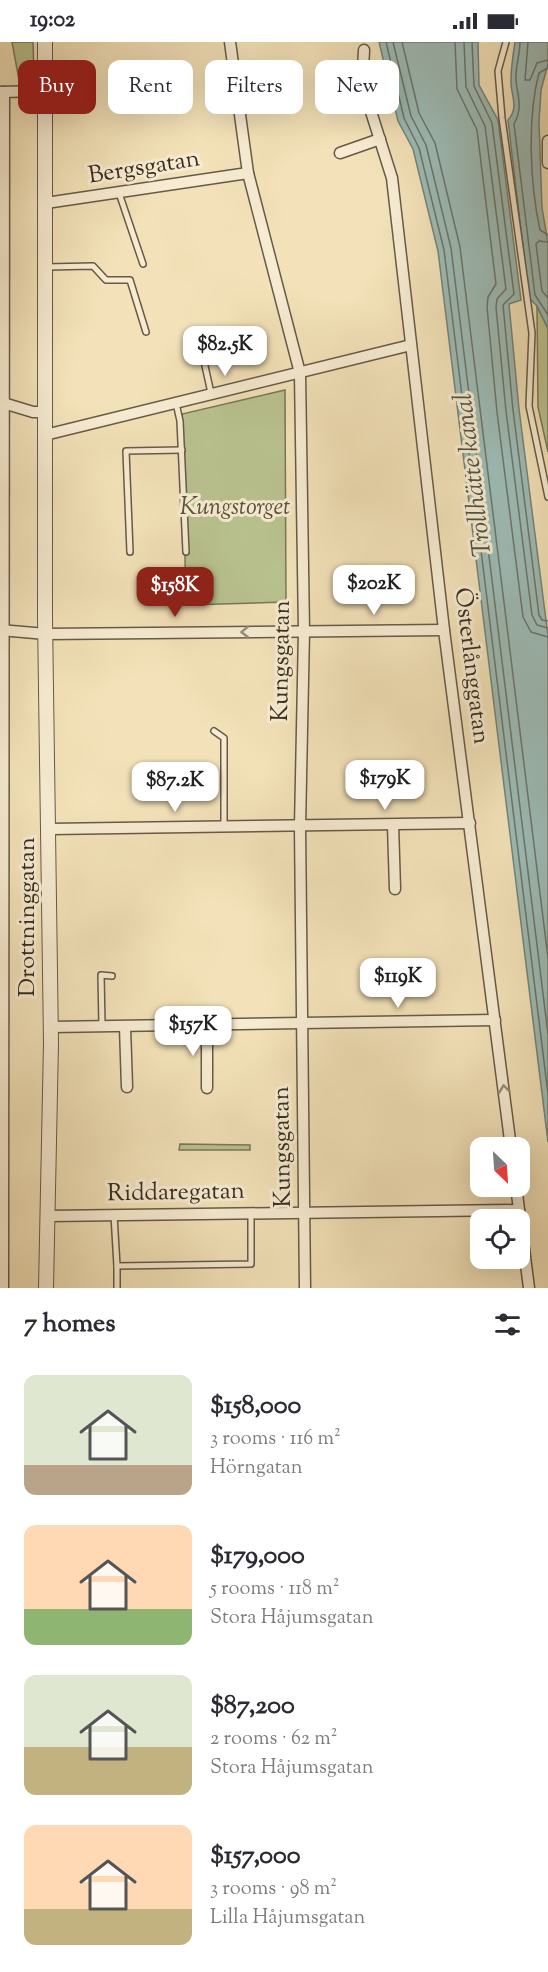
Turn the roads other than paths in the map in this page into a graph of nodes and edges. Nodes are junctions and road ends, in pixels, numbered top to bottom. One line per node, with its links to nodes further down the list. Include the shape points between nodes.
1 (45, 42): 5 (street, Drottninggatan)
2 (230, 42): 13 (street, Kungsgatan)
3 (506, 42): 28 (lane, via 498,71 532,333 529,406)
4 (364, 50): 9 (street, Österlånggatan, via 364,86)
5 (45, 60)
6 (2, 92): 7 (street); 23 (street, Drottninggatan)
7 (18, 92)
8 (44, 114): 15 (street, Drottninggatan)
9 (380, 139): 11 (street); 20 (street, Österlånggatan, via 392,178)
10 (548, 141): 12 (street)
11 (340, 153)
12 (548, 163)
13 (248, 173): 14 (street, Bergsgatan); 21 (street, Kungsgatan)
14 (119, 192): 15 (street, Bergsgatan); 16 (lane)
15 (46, 203): 17 (street, Drottninggatan)
16 (143, 264)
17 (46, 267): 18 (lane, via 93,266 106,280 130,280); 25 (street, Drottninggatan)
18 (146, 333)
19 (199, 339): 22 (lane)
20 (411, 345): 21 (street); 31 (street, Österlånggatan)
21 (300, 372): 22 (street); 33 (street, Kungsgatan)
22 (212, 395): 24 (street)
23 (2, 402): 25 (street); 32 (street, Drottninggatan)
24 (176, 403): 26 (street); 27 (lane)
25 (46, 412): 26 (street, Drottninggatan)
26 (45, 435): 34 (street, Drottninggatan)
27 (182, 450): 29 (lane, via 126,451); 30 (lane)
28 (548, 496)
29 (130, 552)
30 (186, 552)
31 (444, 630): 33 (street); 37 (street, Österlånggatan)
32 (2, 631): 34 (street); 36 (street, Drottninggatan)
33 (304, 631): 34 (street, one-way to 34); 40 (street, Kungsgatan)
34 (45, 634): 41 (street, Drottninggatan)
35 (214, 731): 39 (lane, via 225,738)
36 (2, 771): 60 (street, Drottninggatan)
37 (470, 823): 38 (street); 44 (street, Österlånggatan)
38 (393, 825): 40 (street); 42 (street)
39 (224, 826): 40 (street); 41 (street)
40 (300, 827): 45 (street, Kungsgatan)
41 (50, 829): 49 (street, Drottninggatan)
42 (395, 889)
43 (112, 976): 47 (lane, via 101,975)
44 (495, 1020): 45 (street); 52 (street, Österlånggatan, one-way to 44)
45 (302, 1025): 46 (street); 54 (street, Kungsgatan)
46 (207, 1026): 48 (street); 51 (street)
47 (102, 1027): 48 (street); 49 (street)
48 (125, 1027): 50 (street)
49 (51, 1028): 57 (street, Drottninggatan)
50 (126, 1087)
51 (207, 1088)
52 (510, 1137)
53 (470, 1210): 54 (street, Riddaregatan)
54 (306, 1212): 55 (street, Riddaregatan); 63 (street, Kungsgatan)
55 (250, 1213): 56 (street, Riddaregatan); 58 (lane, via 251,1264)
56 (114, 1215): 57 (street, Riddaregatan); 58 (lane)
57 (49, 1216): 61 (street, Drottninggatan)
58 (117, 1266): 62 (lane)
59 (527, 1269): 64 (street)
60 (3, 1288)
61 (46, 1288)
62 (117, 1288)
63 (305, 1288)
64 (529, 1288)

